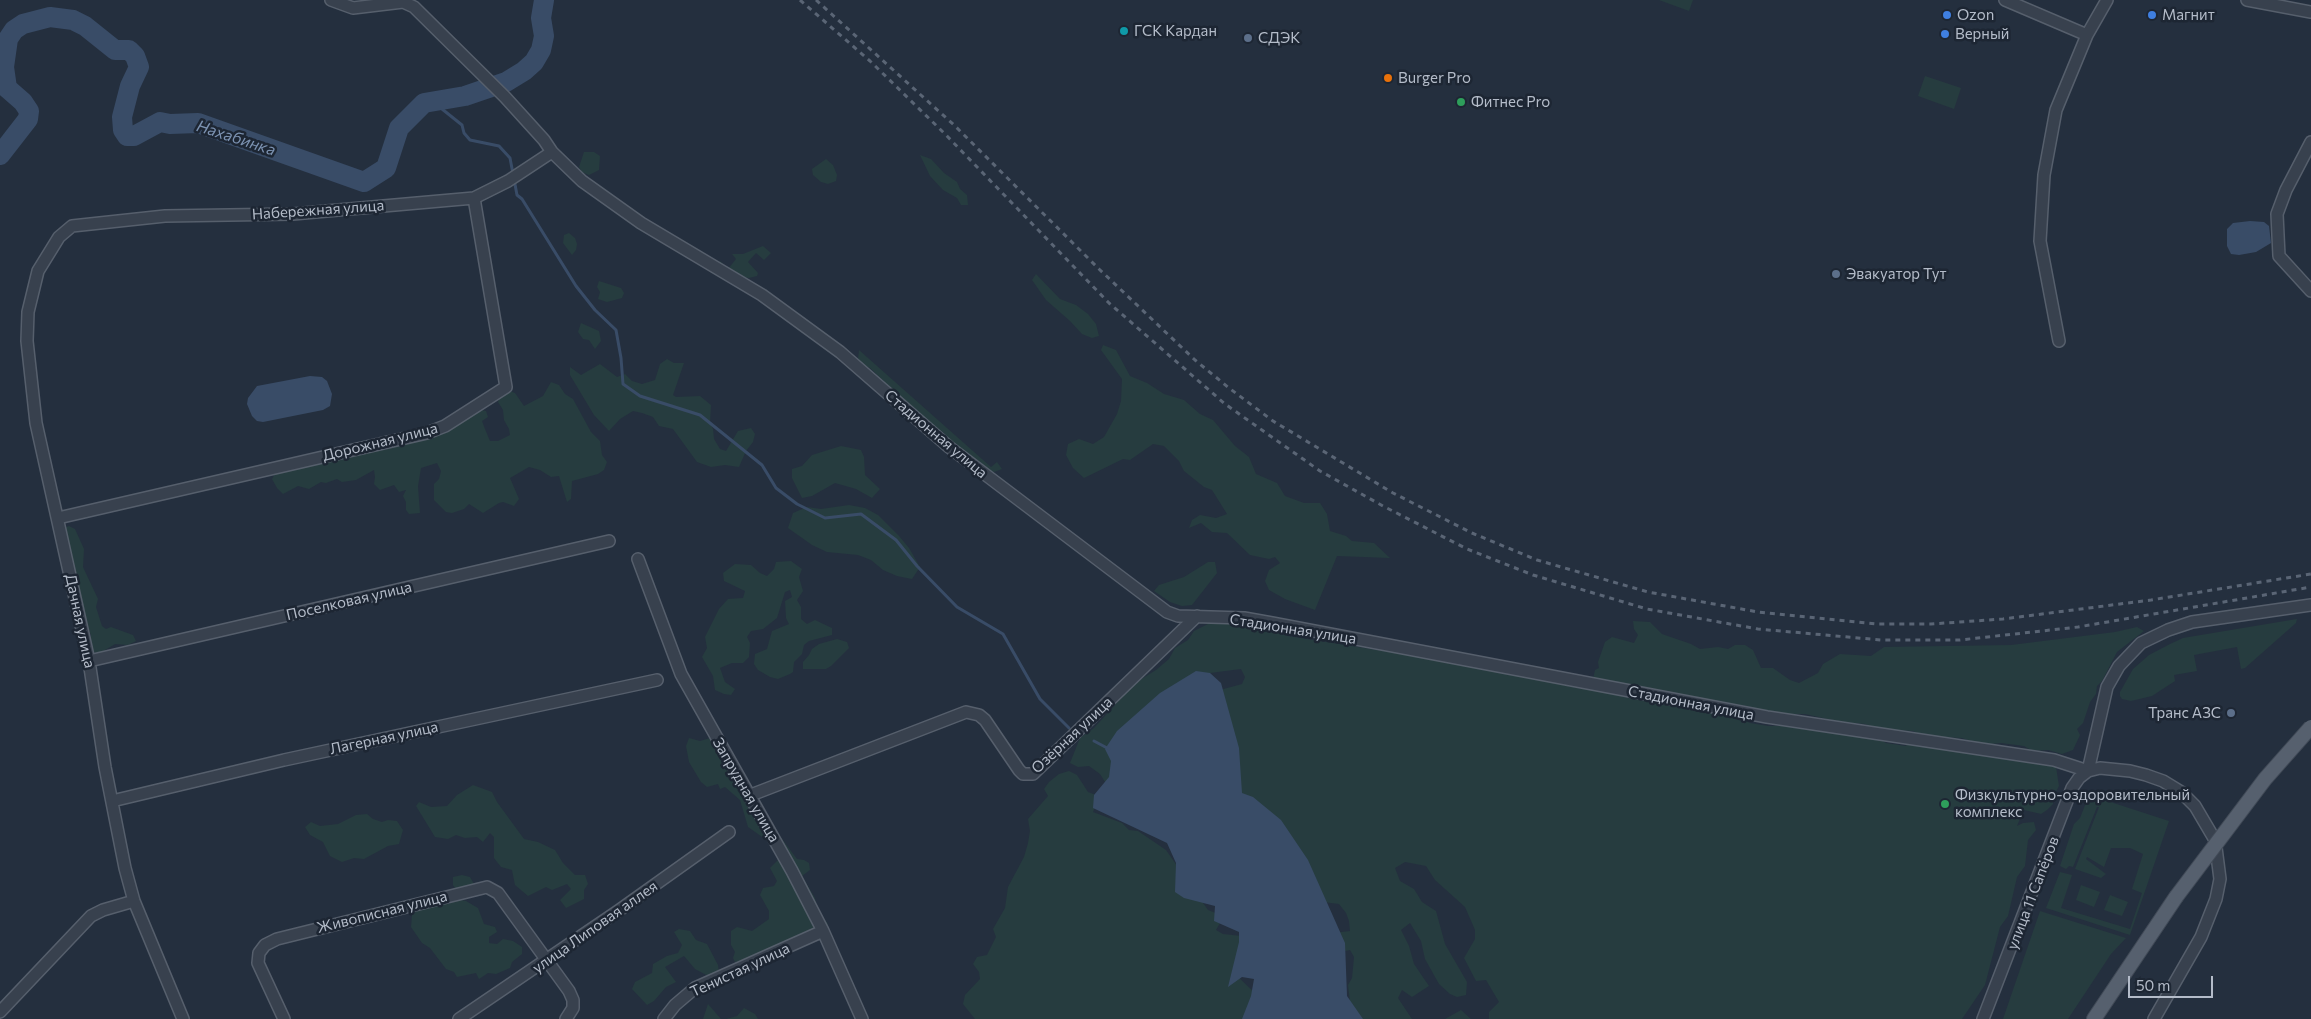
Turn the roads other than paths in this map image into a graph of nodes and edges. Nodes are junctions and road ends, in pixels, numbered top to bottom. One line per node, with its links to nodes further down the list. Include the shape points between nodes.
1 (331, 0): 5 (street, via 353,8)
2 (2004, 0): 7 (street)
3 (2108, 0): 7 (street)
4 (2247, 0): 6 (street)
5 (415, 3): 9 (street, Стадионная улица, via 505,97)
6 (2311, 12)
7 (2087, 35): 13 (street, via 2056,110 2044,175 2040,241)
8 (2311, 142): 12 (street, via 2277,214 2279,256)
9 (552, 152): 10 (street, Набережная улица, via 508,181); 18 (street, Стадионная улица, via 602,197 762,295 840,352 949,447 1155,605 1178,616)
10 (474, 198): 11 (street, Набережная улица, via 293,214 165,216); 14 (street, Дорожная улица, via 506,387 445,426 426,433)
11 (72, 226): 14 (street, Дачная улица, via 60,237 38,271 28,312 27,341 36,423)
12 (2311, 291)
13 (2058, 341)
14 (58, 518): 19 (street, Дачная улица)
15 (609, 541): 19 (street, Поселковая улица)
16 (638, 559): 23 (street, Запрудная улица, via 680,674)
17 (2311, 605): 22 (street, via 2192,622 2141,643 2119,666 2107,687)
18 (1198, 616): 22 (street, Стадионная улица, via 1272,622 1767,717 2054,760); 23 (street, Озёрная улица, via 1033,774 1023,774 1019,770 985,720 966,712)
19 (89, 661): 24 (street, Дачная улица)
20 (657, 680): 24 (street, Лагерная улица, via 284,760)
21 (2311, 727): 39 (main road, bridge, via 2266,779 2176,897)
22 (2088, 771): 29 (street, улица 11 Сапёров, via 2072,788); 40 (street, via 2116,769 2163,781 2195,806 2215,840 2220,880 2216,899 2200,937)
23 (751, 795): 27 (street, Запрудная улица)
24 (112, 801): 26 (street, Дачная улица)
25 (729, 832): 28 (street, улица Липовая аллея)
26 (134, 901): 30 (street, via 91,916); 31 (street, Дачная улица)
27 (823, 931): 35 (street, Тенистая улица, via 695,988); 36 (street, Запрудная улица)
28 (547, 960): 32 (street, Живописная улица, via 498,893 480,887 277,939 265,945 259,953 258,963); 33 (street, улица Липовая аллея); 34 (street, via 573,1000)
29 (1994, 994): 37 (street, улица 11 Сапёров); 38 (street)
30 (0, 1012)
31 (183, 1019)
32 (284, 1019)
33 (459, 1019)
34 (566, 1019)
35 (664, 1019)
36 (862, 1019)
37 (1983, 1019)
38 (1990, 1019)
39 (2094, 1019)
40 (2154, 1019)

